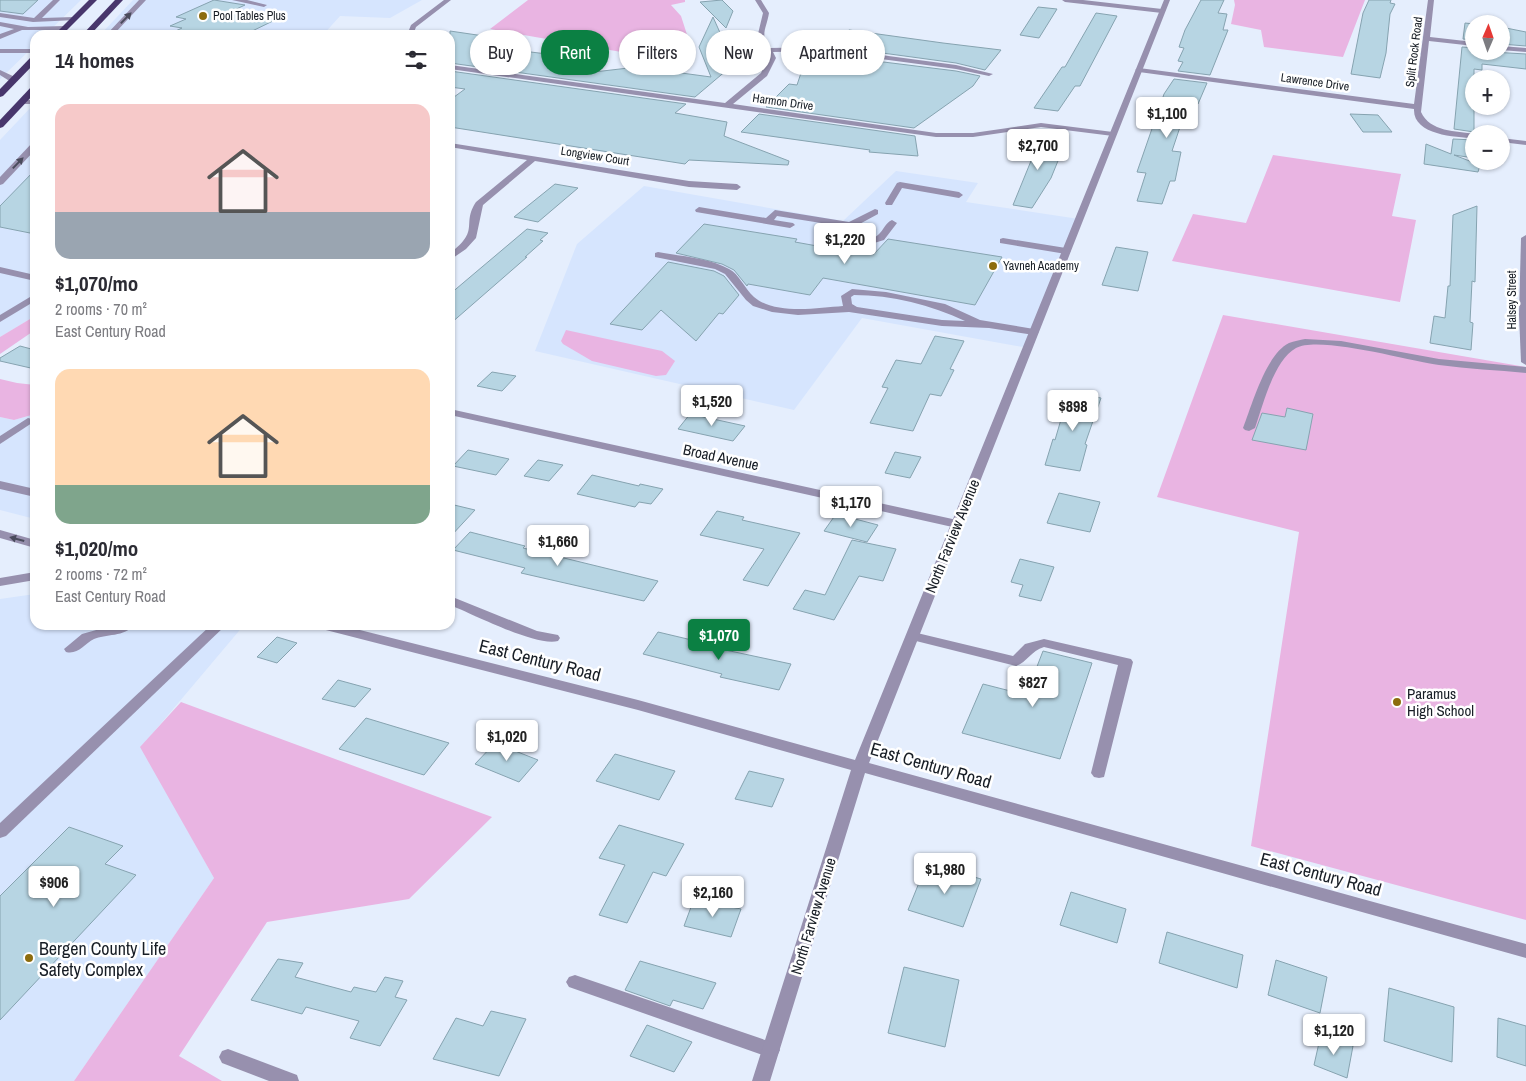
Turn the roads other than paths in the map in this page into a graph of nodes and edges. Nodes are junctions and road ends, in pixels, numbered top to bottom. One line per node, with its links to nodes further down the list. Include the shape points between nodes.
1 (57, 0): 15 (street)
2 (93, 0): 14 (highway)
3 (119, 0): 20 (highway)
4 (143, 0): 21 (street, one-way to 4)
5 (235, 0): 11 (street)
6 (448, 0): 22 (street)
7 (758, 0): 23 (street, via 766,13)
8 (1065, 0): 12 (street)
9 (1167, 0): 12 (street, North Farview Avenue)
10 (1431, 0): 25 (street, Split Rock Road)
11 (264, 4)
12 (1162, 11): 37 (street, North Farview Avenue)
13 (0, 15): 15 (street)
14 (74, 19): 15 (street); 18 (highway)
15 (36, 20)
16 (0, 24): 17 (street)
17 (21, 28): 18 (street); 24 (street)
18 (66, 28): 19 (highway)
19 (64, 30)
20 (91, 30)
21 (114, 30)
22 (412, 30)
23 (761, 30)
24 (0, 37)
25 (1427, 39): 27 (street); 47 (street, Split Rock Road)
26 (0, 43): 32 (street, via 13,45)
27 (1465, 43)
28 (1510, 49): 31 (street)
29 (0, 50): 32 (street)
30 (771, 50): 39 (street, via 821,49)
31 (1526, 50)
32 (10, 51): 33 (street); 34 (street)
33 (30, 51)
34 (0, 61)
35 (30, 63): 41 (highway)
36 (455, 68): 46 (street, Harmon Drive)
37 (1139, 70): 47 (street, Lawrence Drive); 49 (street, North Farview Avenue)
38 (0, 72): 41 (street)
39 (989, 74)
40 (763, 75): 46 (street)
41 (14, 80): 42 (highway)
42 (1, 92)
43 (30, 94): 44 (highway)
44 (22, 102): 45 (street); 48 (highway)
45 (30, 102)
46 (728, 105): 49 (street, Harmon Drive, via 936,134 973,135 1041,124)
47 (1418, 107): 50 (street, via 1421,122)
48 (0, 125)
49 (1113, 134): 68 (street, North Farview Avenue)
50 (1465, 135)
51 (1510, 141): 52 (street)
52 (1526, 143)
53 (455, 146): 55 (street, Longview Court)
54 (30, 150): 56 (street, one-way to 54)
55 (533, 159): 57 (street, Longview Court, via 689,184); 69 (street, via 478,204 474,210 473,234)
56 (0, 182)
57 (737, 187)
58 (959, 195): 59 (street, via 900,185)
59 (889, 204)
60 (699, 210): 62 (street)
61 (875, 212): 65 (street)
62 (768, 221): 64 (street); 65 (street, via 775,213)
63 (892, 223): 65 (street, via 881,238 871,241 839,236 842,229)
64 (790, 225)
65 (850, 225)
66 (1526, 238): 75 (street, Halsey Street)
67 (1003, 241): 68 (street)
68 (1066, 251): 78 (street, North Farview Avenue)
69 (455, 253)
70 (658, 255): 74 (street, via 718,267 728,272 749,298 772,309 798,312)
71 (0, 270): 72 (street)
72 (30, 277)
73 (30, 299): 76 (street)
74 (853, 309): 77 (street, via 942,324); 77 (street, via 847,305 846,296 852,292 865,292 942,306)
75 (1525, 315): 79 (street, Halsey Street)
76 (0, 319)
77 (988, 326): 78 (street)
78 (1034, 332): 87 (street, North Farview Avenue)
79 (1526, 362)
80 (1526, 370): 83 (street, via 1437,362 1304,342 1293,345 1279,356)
81 (455, 413): 87 (street, Broad Avenue)
82 (28, 421): 84 (street)
83 (1249, 428)
84 (0, 441)
85 (0, 485): 86 (street)
86 (30, 493)
87 (957, 524): 96 (street, North Farview Avenue)
88 (0, 534): 89 (street, one-way to 88)
89 (30, 543)
90 (30, 577): 91 (street)
91 (0, 582)
92 (455, 602): 97 (street, via 534,635)
93 (114, 630): 98 (street, via 87,636)
94 (214, 630): 101 (street)
95 (346, 630): 99 (street, East Century Road)
96 (913, 636): 99 (street, North Farview Avenue); 100 (street, via 1016,661 1030,647 1044,643 1126,662)
97 (553, 638)
98 (71, 649)
99 (860, 766): 102 (street, East Century Road); 104 (street, North Farview Avenue)
100 (1099, 773)
101 (0, 832)
102 (1526, 951)
103 (576, 982): 104 (street)
104 (771, 1050): 107 (street, North Farview Avenue)
105 (228, 1057): 106 (street)
106 (290, 1081)
107 (761, 1081)

